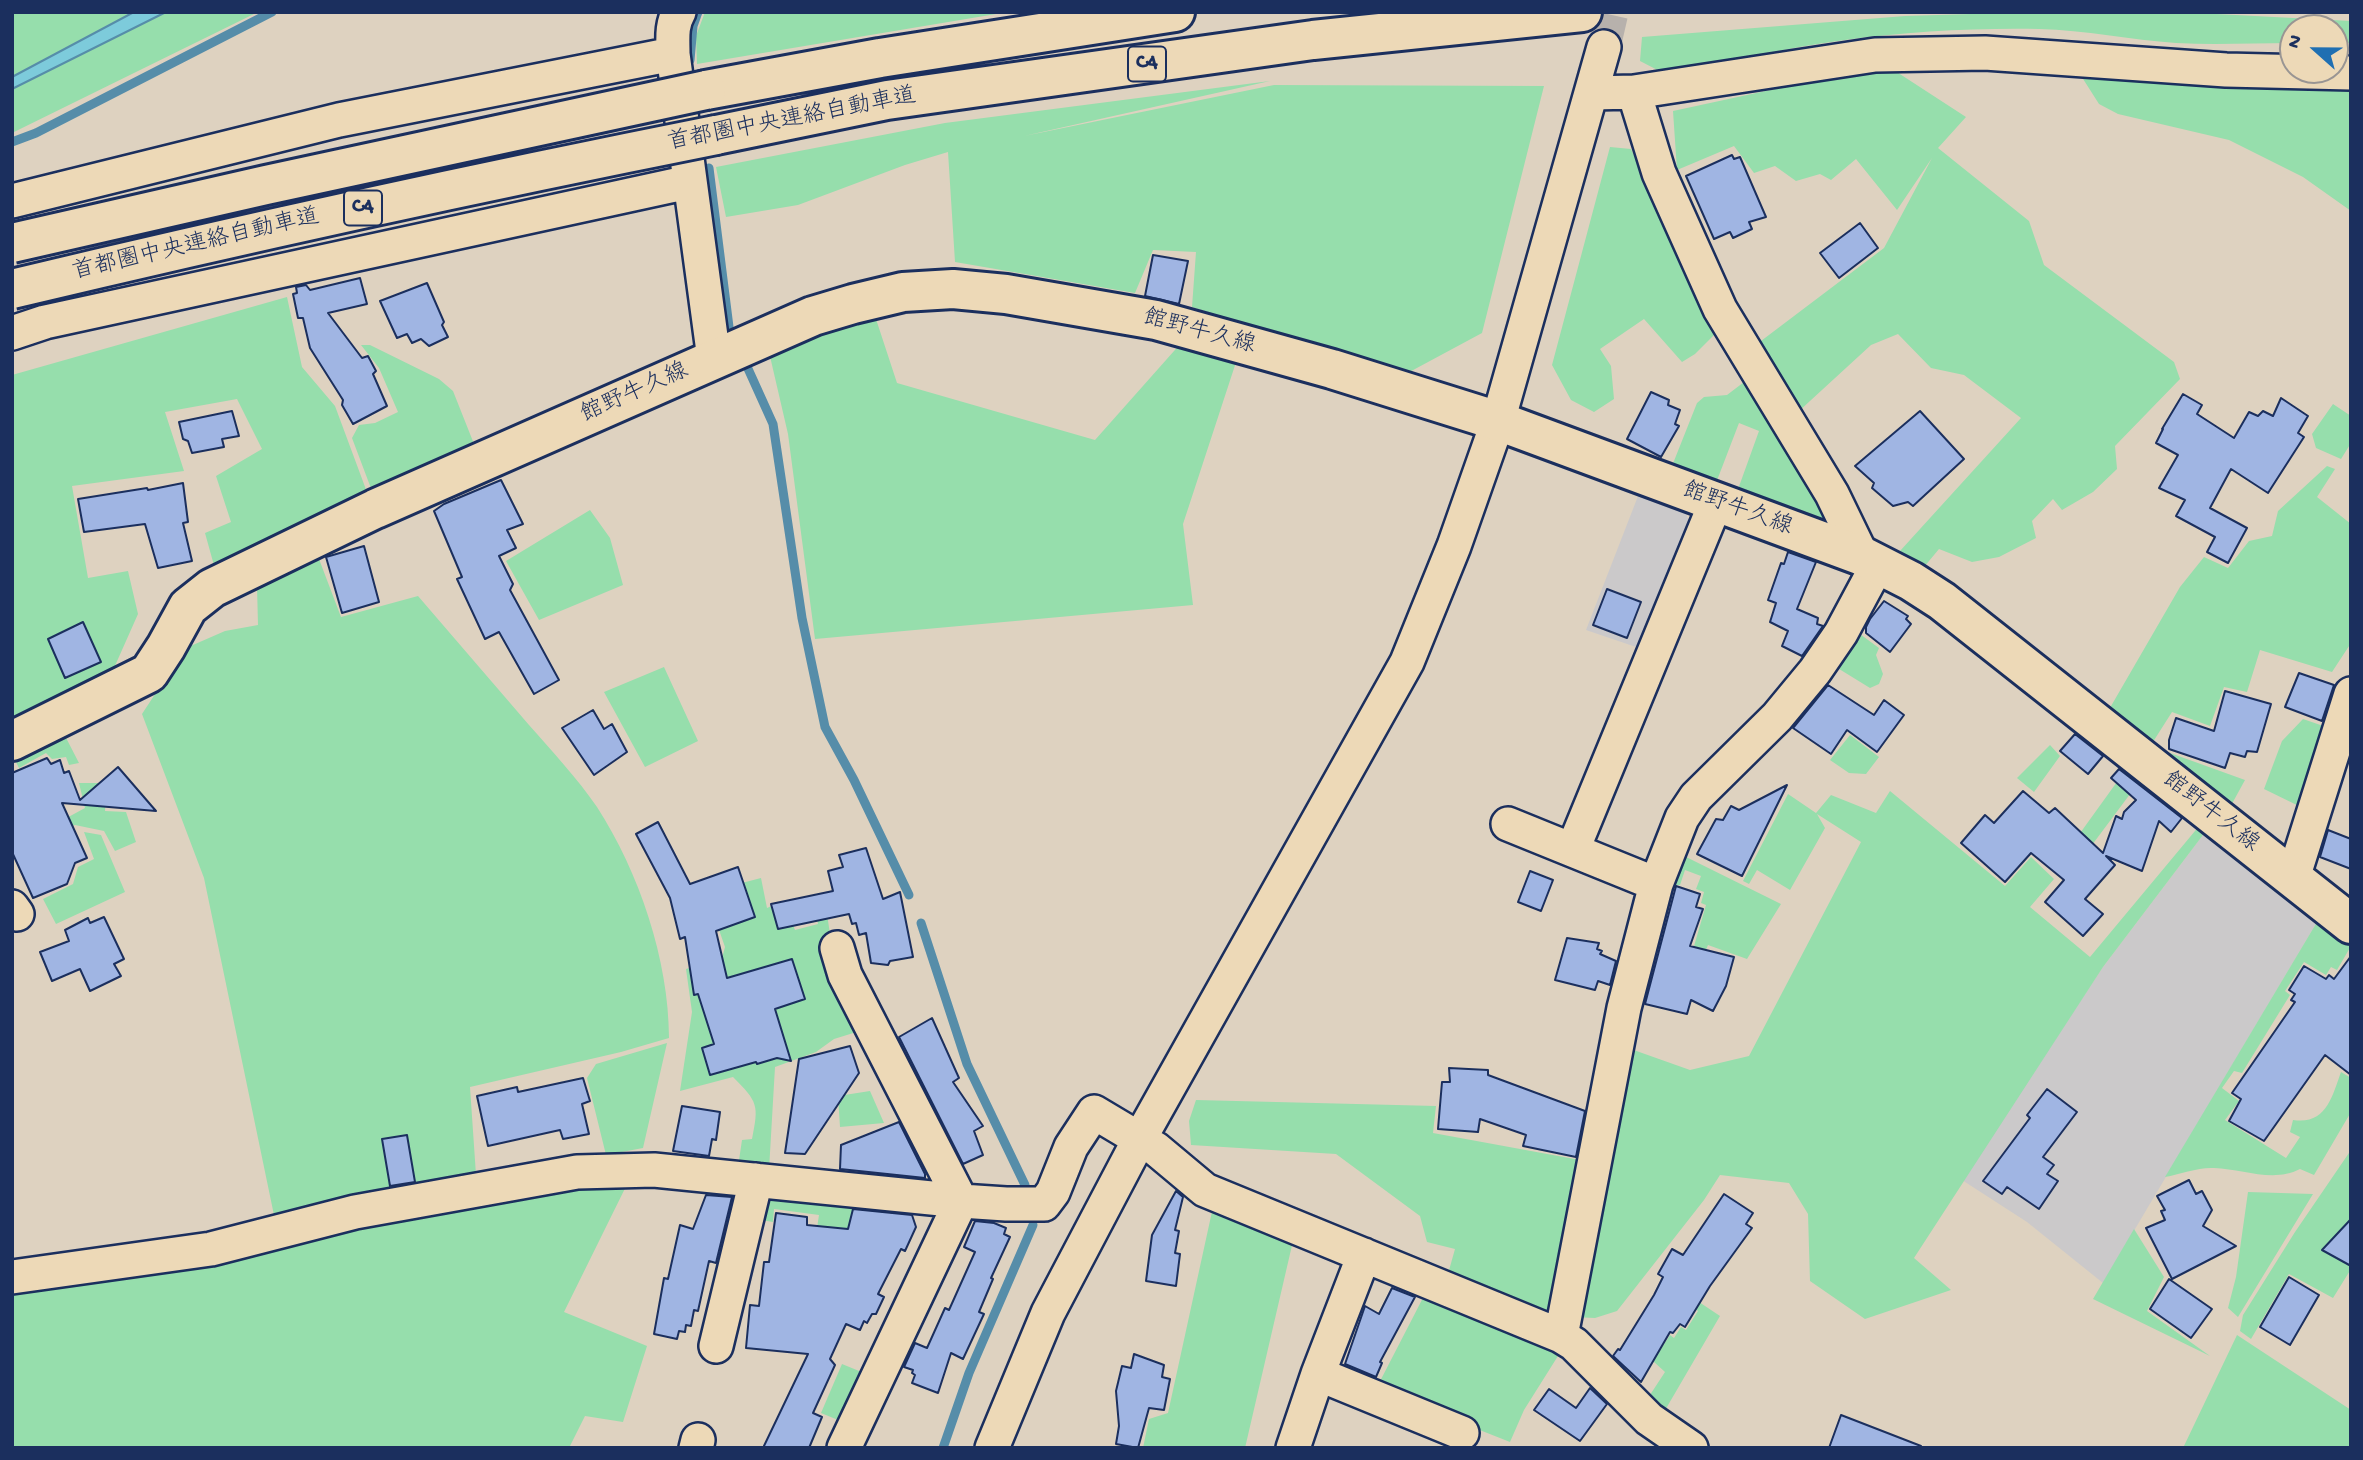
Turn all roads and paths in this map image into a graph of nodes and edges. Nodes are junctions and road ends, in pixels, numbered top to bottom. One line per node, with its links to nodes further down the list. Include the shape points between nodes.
1 (679, 12): 5 (street)
2 (1175, 12): 11 (main road, 首都圏中央連絡自動車道 / C4, bridge, via 706,90)
3 (1582, 12): 12 (main road, 首都圏中央連絡自動車道 / C4, bridge, via 1313,40 887,100 420,195)
4 (1604, 47): 8 (street)
5 (673, 54): 9 (street); 10 (street, via 339,120)
6 (2351, 73): 7 (street, via 2226,70 1984,52 1875,55)
7 (1634, 92): 8 (street); 17 (street, via 1659,173 1720,309)
8 (1592, 93): 15 (street)
9 (689, 182): 13 (street, via 45,322); 14 (street)
10 (12, 201)
11 (12, 243)
12 (12, 289)
13 (12, 333)
14 (714, 359): 15 (main road, 館野牛久線, via 813,316 853,304 903,292 953,289 1156,320); 19 (main road, 館野牛久線, via 375,509 212,588 188,607 149,673)
15 (1498, 421): 16 (main road, 館野牛久線); 26 (street, via 1407,662)
16 (1716, 502): 17 (main road, 館野牛久線); 21 (street)
17 (1870, 560): 22 (main road, 館野牛久線, via 1942,601); 23 (street, via 1841,634 1777,717 1696,797 1682,818)
18 (2351, 694): 22 (street)
19 (12, 741)
20 (1508, 824): 21 (street)
21 (1573, 849): 23 (street)
22 (2293, 878): 24 (main road, 館野牛久線)
23 (1656, 884): 31 (street, via 1624,1008)
24 (2351, 924)
25 (837, 948): 28 (street, via 845,975)
26 (1139, 1140): 28 (street, via 1094,1112 1044,1204); 29 (street, via 1205,1190); 36 (street, via 1048,1313)
27 (756, 1180): 28 (street); 30 (street, via 653,1170 577,1172 355,1212 211,1249); 32 (street)
28 (961, 1201): 35 (street)
29 (1364, 1255): 31 (street); 33 (street)
30 (12, 1277)
31 (1561, 1336): 38 (street, via 1649,1419)
32 (716, 1346)
33 (1318, 1374): 34 (street); 37 (street)
34 (1462, 1433)
35 (844, 1448)
36 (992, 1448)
37 (1293, 1448)
38 (1691, 1448)

